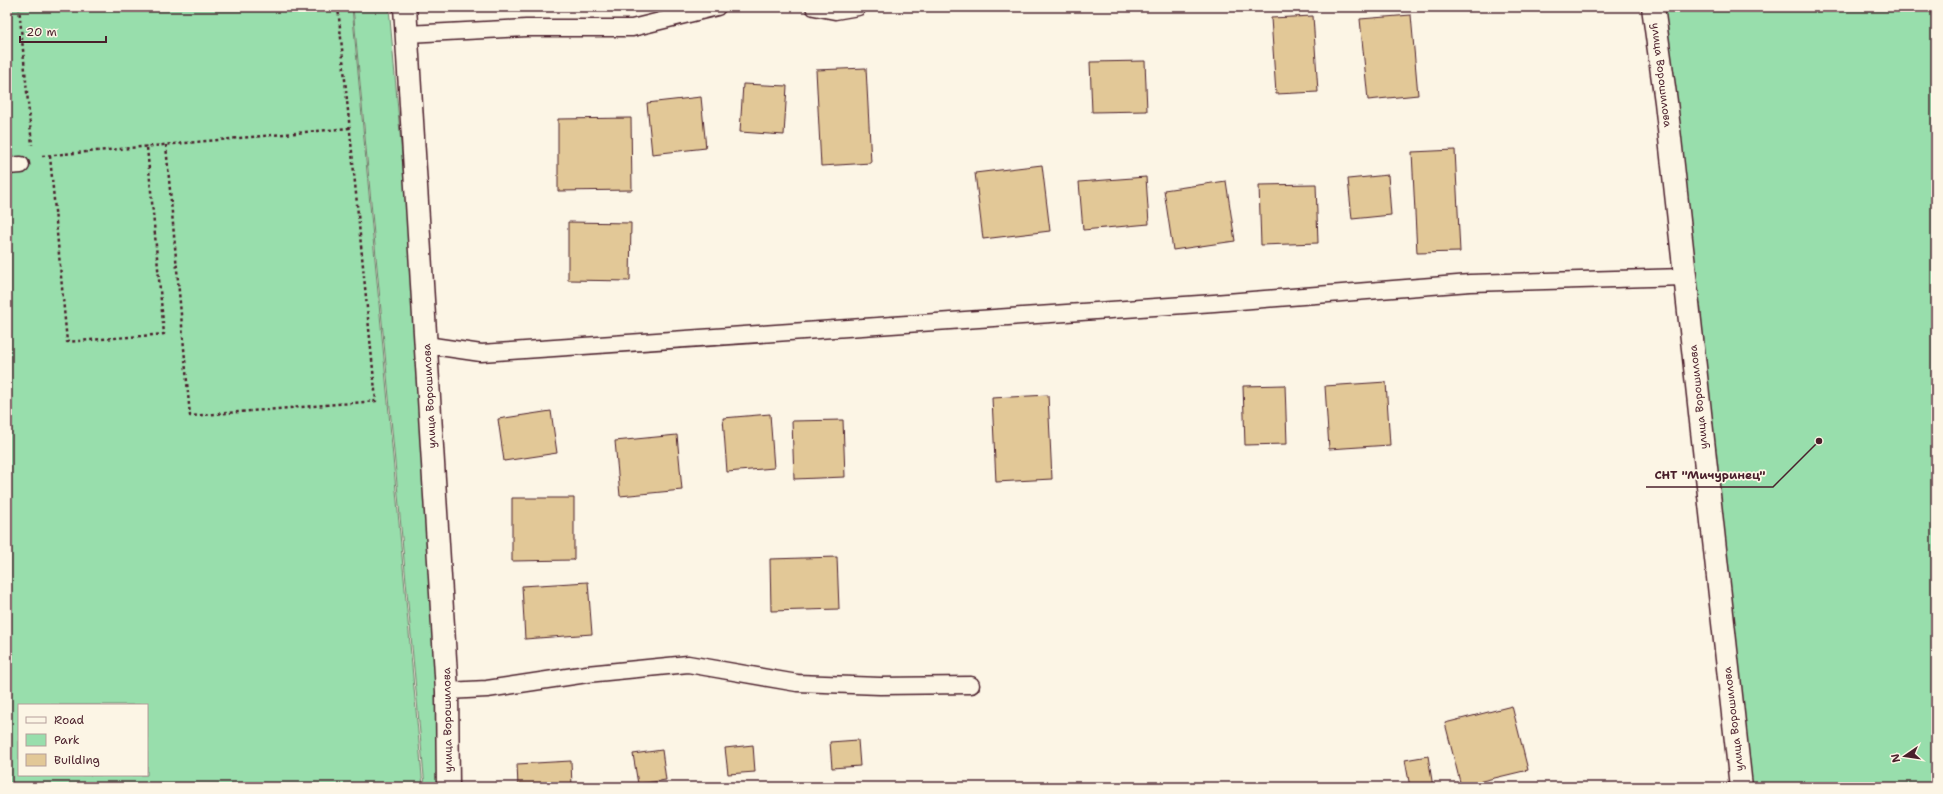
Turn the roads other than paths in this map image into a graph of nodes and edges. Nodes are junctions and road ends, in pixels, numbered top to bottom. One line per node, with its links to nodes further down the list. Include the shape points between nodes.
1 (406, 7): 6 (street, улица Ворошилова)
2 (717, 7): 6 (lane, via 632,28 526,28)
3 (814, 7): 4 (lane, via 835,11)
4 (858, 7)
5 (1653, 7): 7 (street, улица Ворошилова)
6 (407, 34): 8 (street, улица Ворошилова)
7 (1685, 277): 8 (lane, via 1470,284 480,353); 12 (street, улица Ворошилова)
8 (426, 345): 10 (street, улица Ворошилова)
9 (971, 685): 10 (lane, via 880,686 796,683 688,664 587,674 487,689)
10 (447, 691): 11 (street, улица Ворошилова)
11 (448, 786)
12 (1741, 787)

